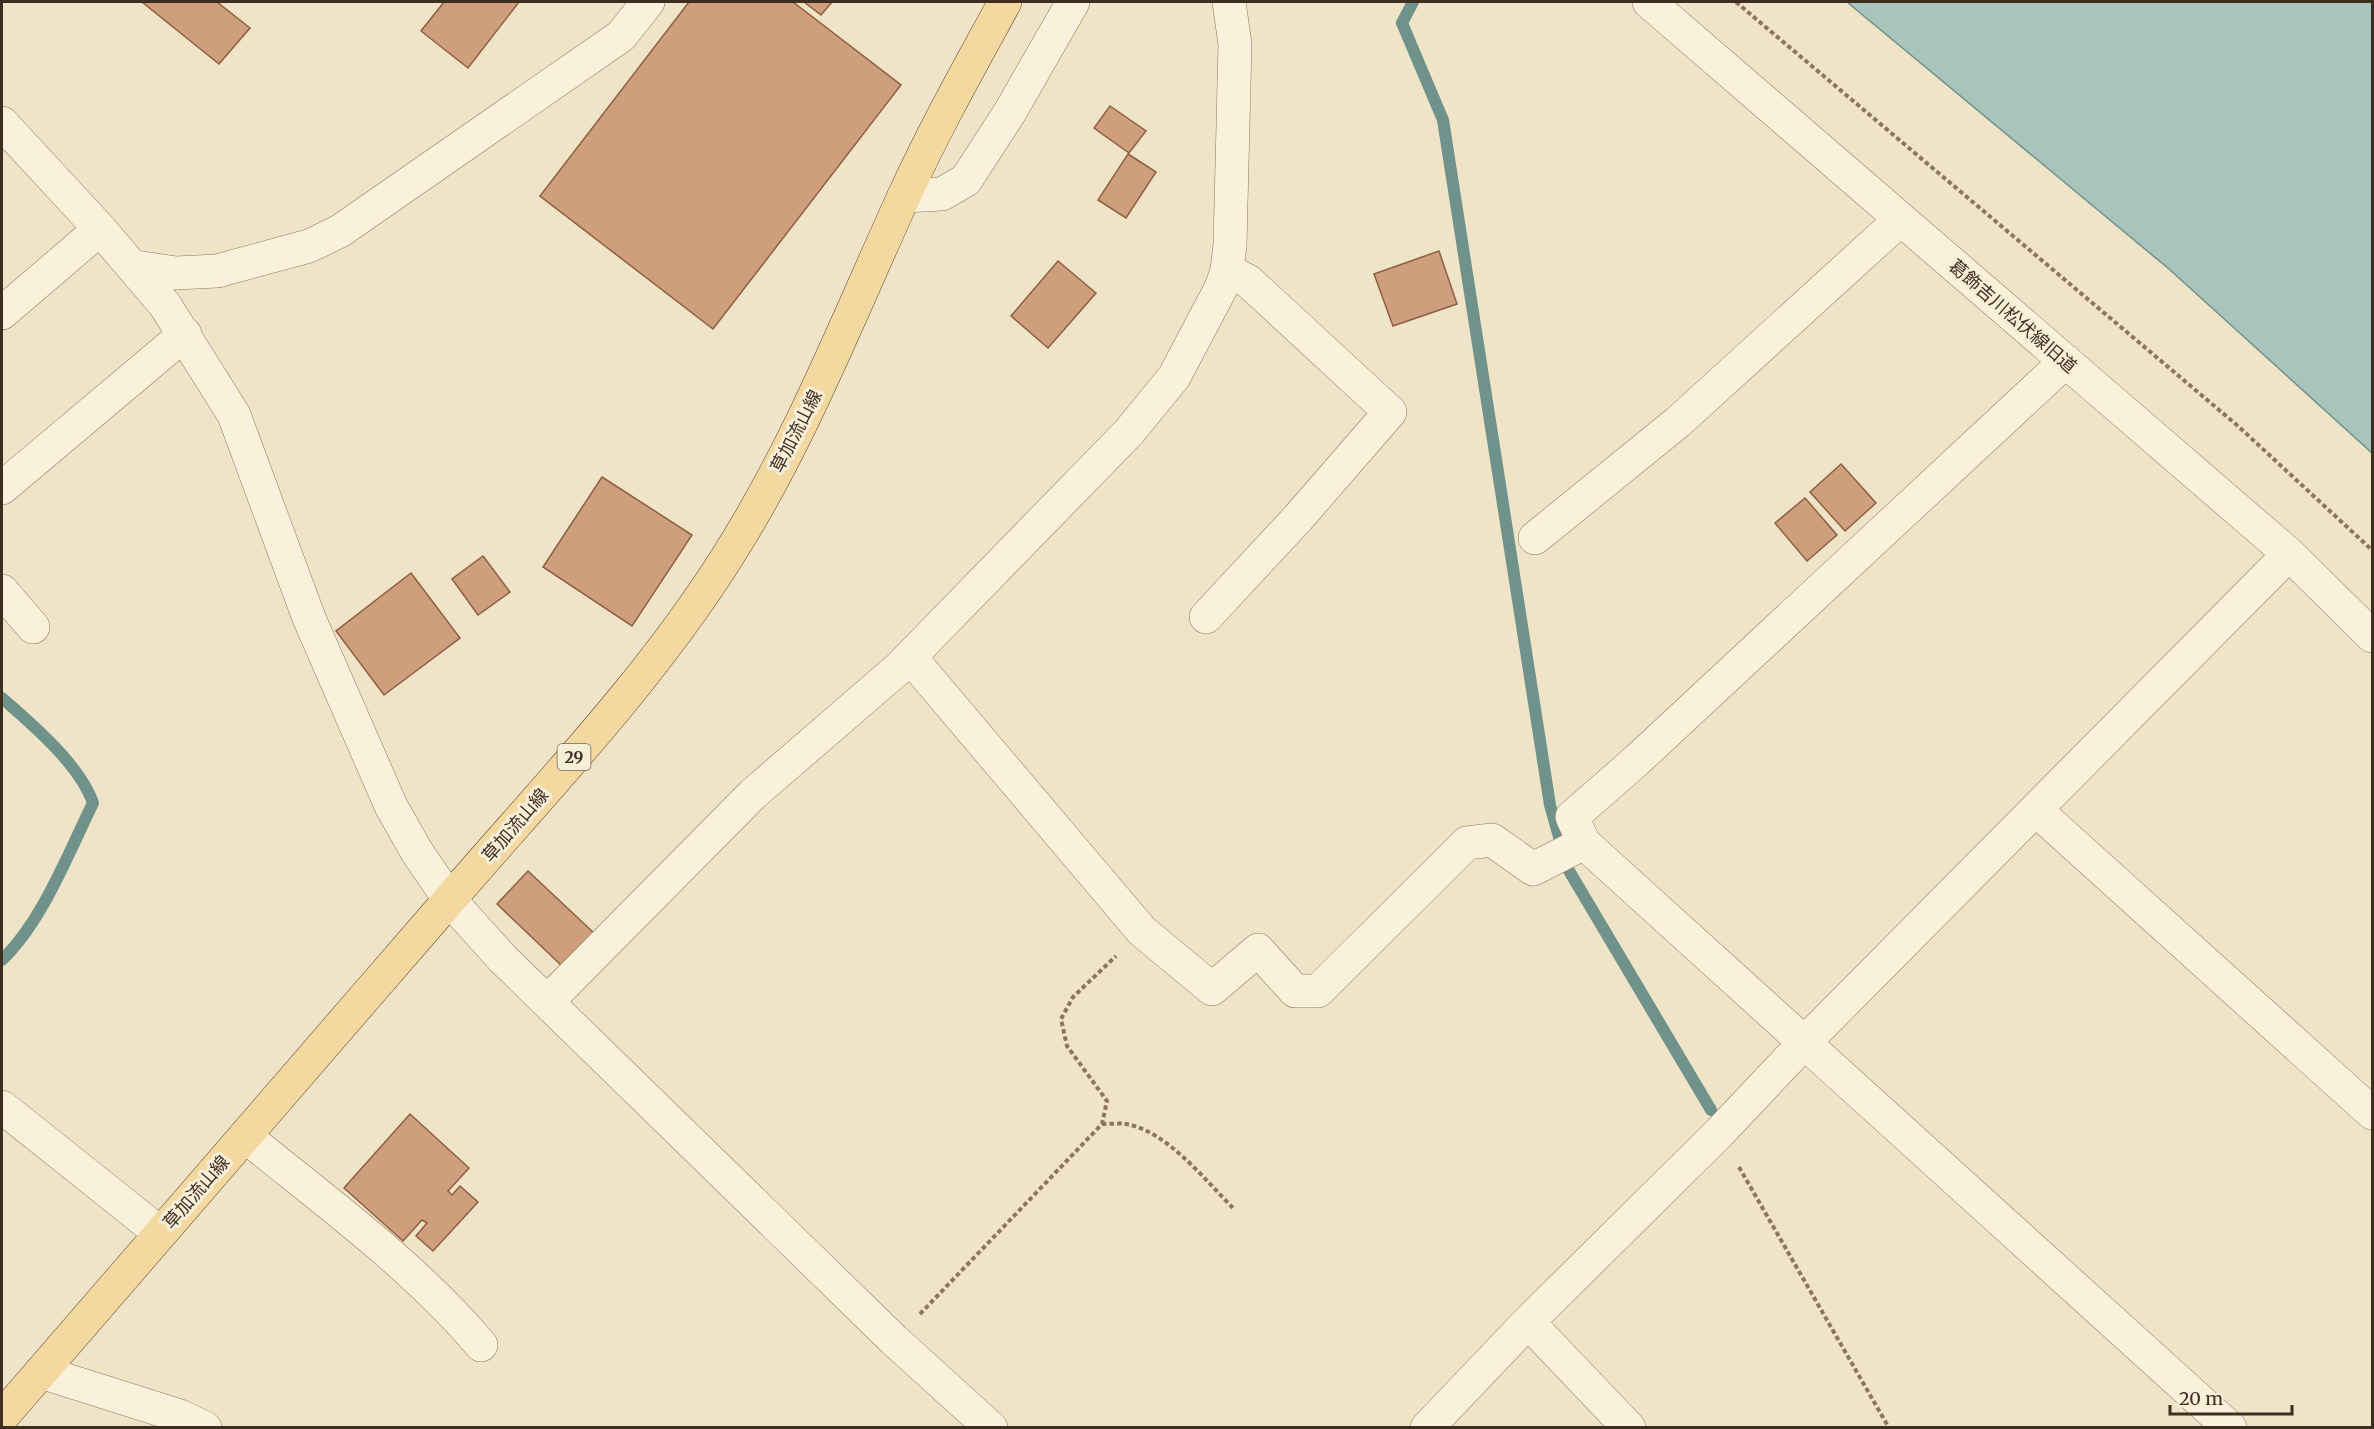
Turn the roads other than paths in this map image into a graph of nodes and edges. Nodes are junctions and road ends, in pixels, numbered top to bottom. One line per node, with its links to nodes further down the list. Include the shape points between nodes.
1 (648, 2): 10 (street, via 621,36 340,231 309,246 218,271 176,273)
2 (1005, 2): 7 (main road, 草加流山線 / 29)
3 (1073, 2): 7 (street, via 966,180 942,194)
4 (1229, 2): 11 (street, via 1235,45)
5 (1649, 2): 8 (street, 葛飾吉川松伏線旧道)
6 (2, 123): 9 (street)
7 (904, 196): 25 (main road, 草加流山線 / 29, via 828,367 783,459 727,558 658,656)
8 (1901, 219): 14 (street, 葛飾吉川松伏線旧道); 16 (street, via 1678,422)
9 (100, 229): 10 (street); 12 (street)
10 (135, 267): 13 (street)
11 (1227, 270): 19 (street, via 1248,282 1390,412); 22 (street, via 1174,377 1129,432)
12 (2, 313)
13 (185, 334): 15 (street); 25 (street, via 234,415 309,618 391,806)
14 (2066, 361): 17 (street, 葛飾吉川松伏線旧道); 24 (street, via 1572,817)
15 (2, 488)
16 (1535, 538)
17 (2289, 554): 21 (street, 葛飾吉川松伏線旧道); 23 (street)
18 (2, 591): 20 (street)
19 (1206, 617)
20 (33, 627)
21 (2373, 636)
22 (910, 657): 24 (street, via 1143,931 1212,989 1258,950 1295,991 1318,991 1467,843 1492,840 1533,869); 26 (street, via 753,794)
23 (2036, 810): 27 (street); 29 (street)
24 (1584, 843): 27 (street)
25 (449, 900): 26 (street, via 502,958); 30 (main road, 草加流山線 / 29)
26 (548, 1000): 37 (street, via 894,1340)
27 (1805, 1042): 32 (street); 40 (street)
28 (2, 1107): 31 (street)
29 (2373, 1113)
30 (245, 1136): 31 (main road, 草加流山線 / 29); 33 (street, via 411,1272)
31 (160, 1233): 34 (main road, 草加流山線 / 29)
32 (1528, 1322): 38 (street); 39 (street)
33 (481, 1345)
34 (42, 1372): 35 (main road, 草加流山線 / 29); 36 (street, via 180,1416)
35 (3, 1413)
36 (205, 1428)
37 (991, 1428)
38 (1427, 1428)
39 (1629, 1428)
40 (2230, 1428)

